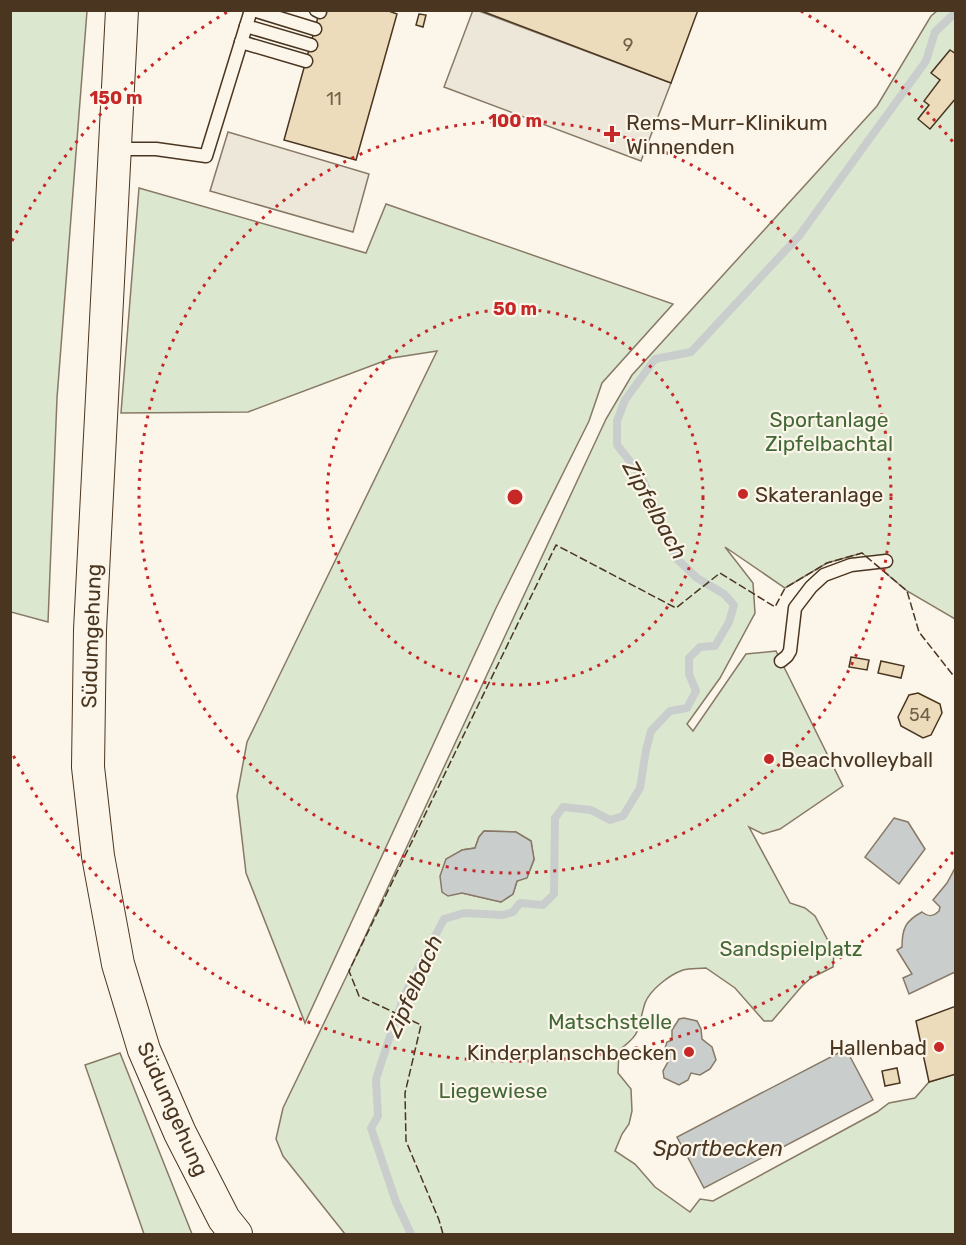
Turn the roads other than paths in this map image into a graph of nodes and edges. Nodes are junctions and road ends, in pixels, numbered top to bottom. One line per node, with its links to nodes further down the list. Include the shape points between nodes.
1 (122, 10): 8 (main road, Südumgehung)
2 (252, 10): 3 (lane); 4 (lane)
3 (246, 26): 5 (lane); 6 (lane)
4 (315, 29)
5 (241, 42): 7 (lane); 8 (lane, via 206,156)
6 (310, 45)
7 (306, 61)
8 (114, 148): 11 (main road, Südumgehung, via 90,645 89,778 98,856 118,964 144,1050 180,1133 224,1219)
9 (886, 561): 10 (lane, via 851,565 824,574 795,608 790,651)
10 (781, 661)
11 (236, 1234)

